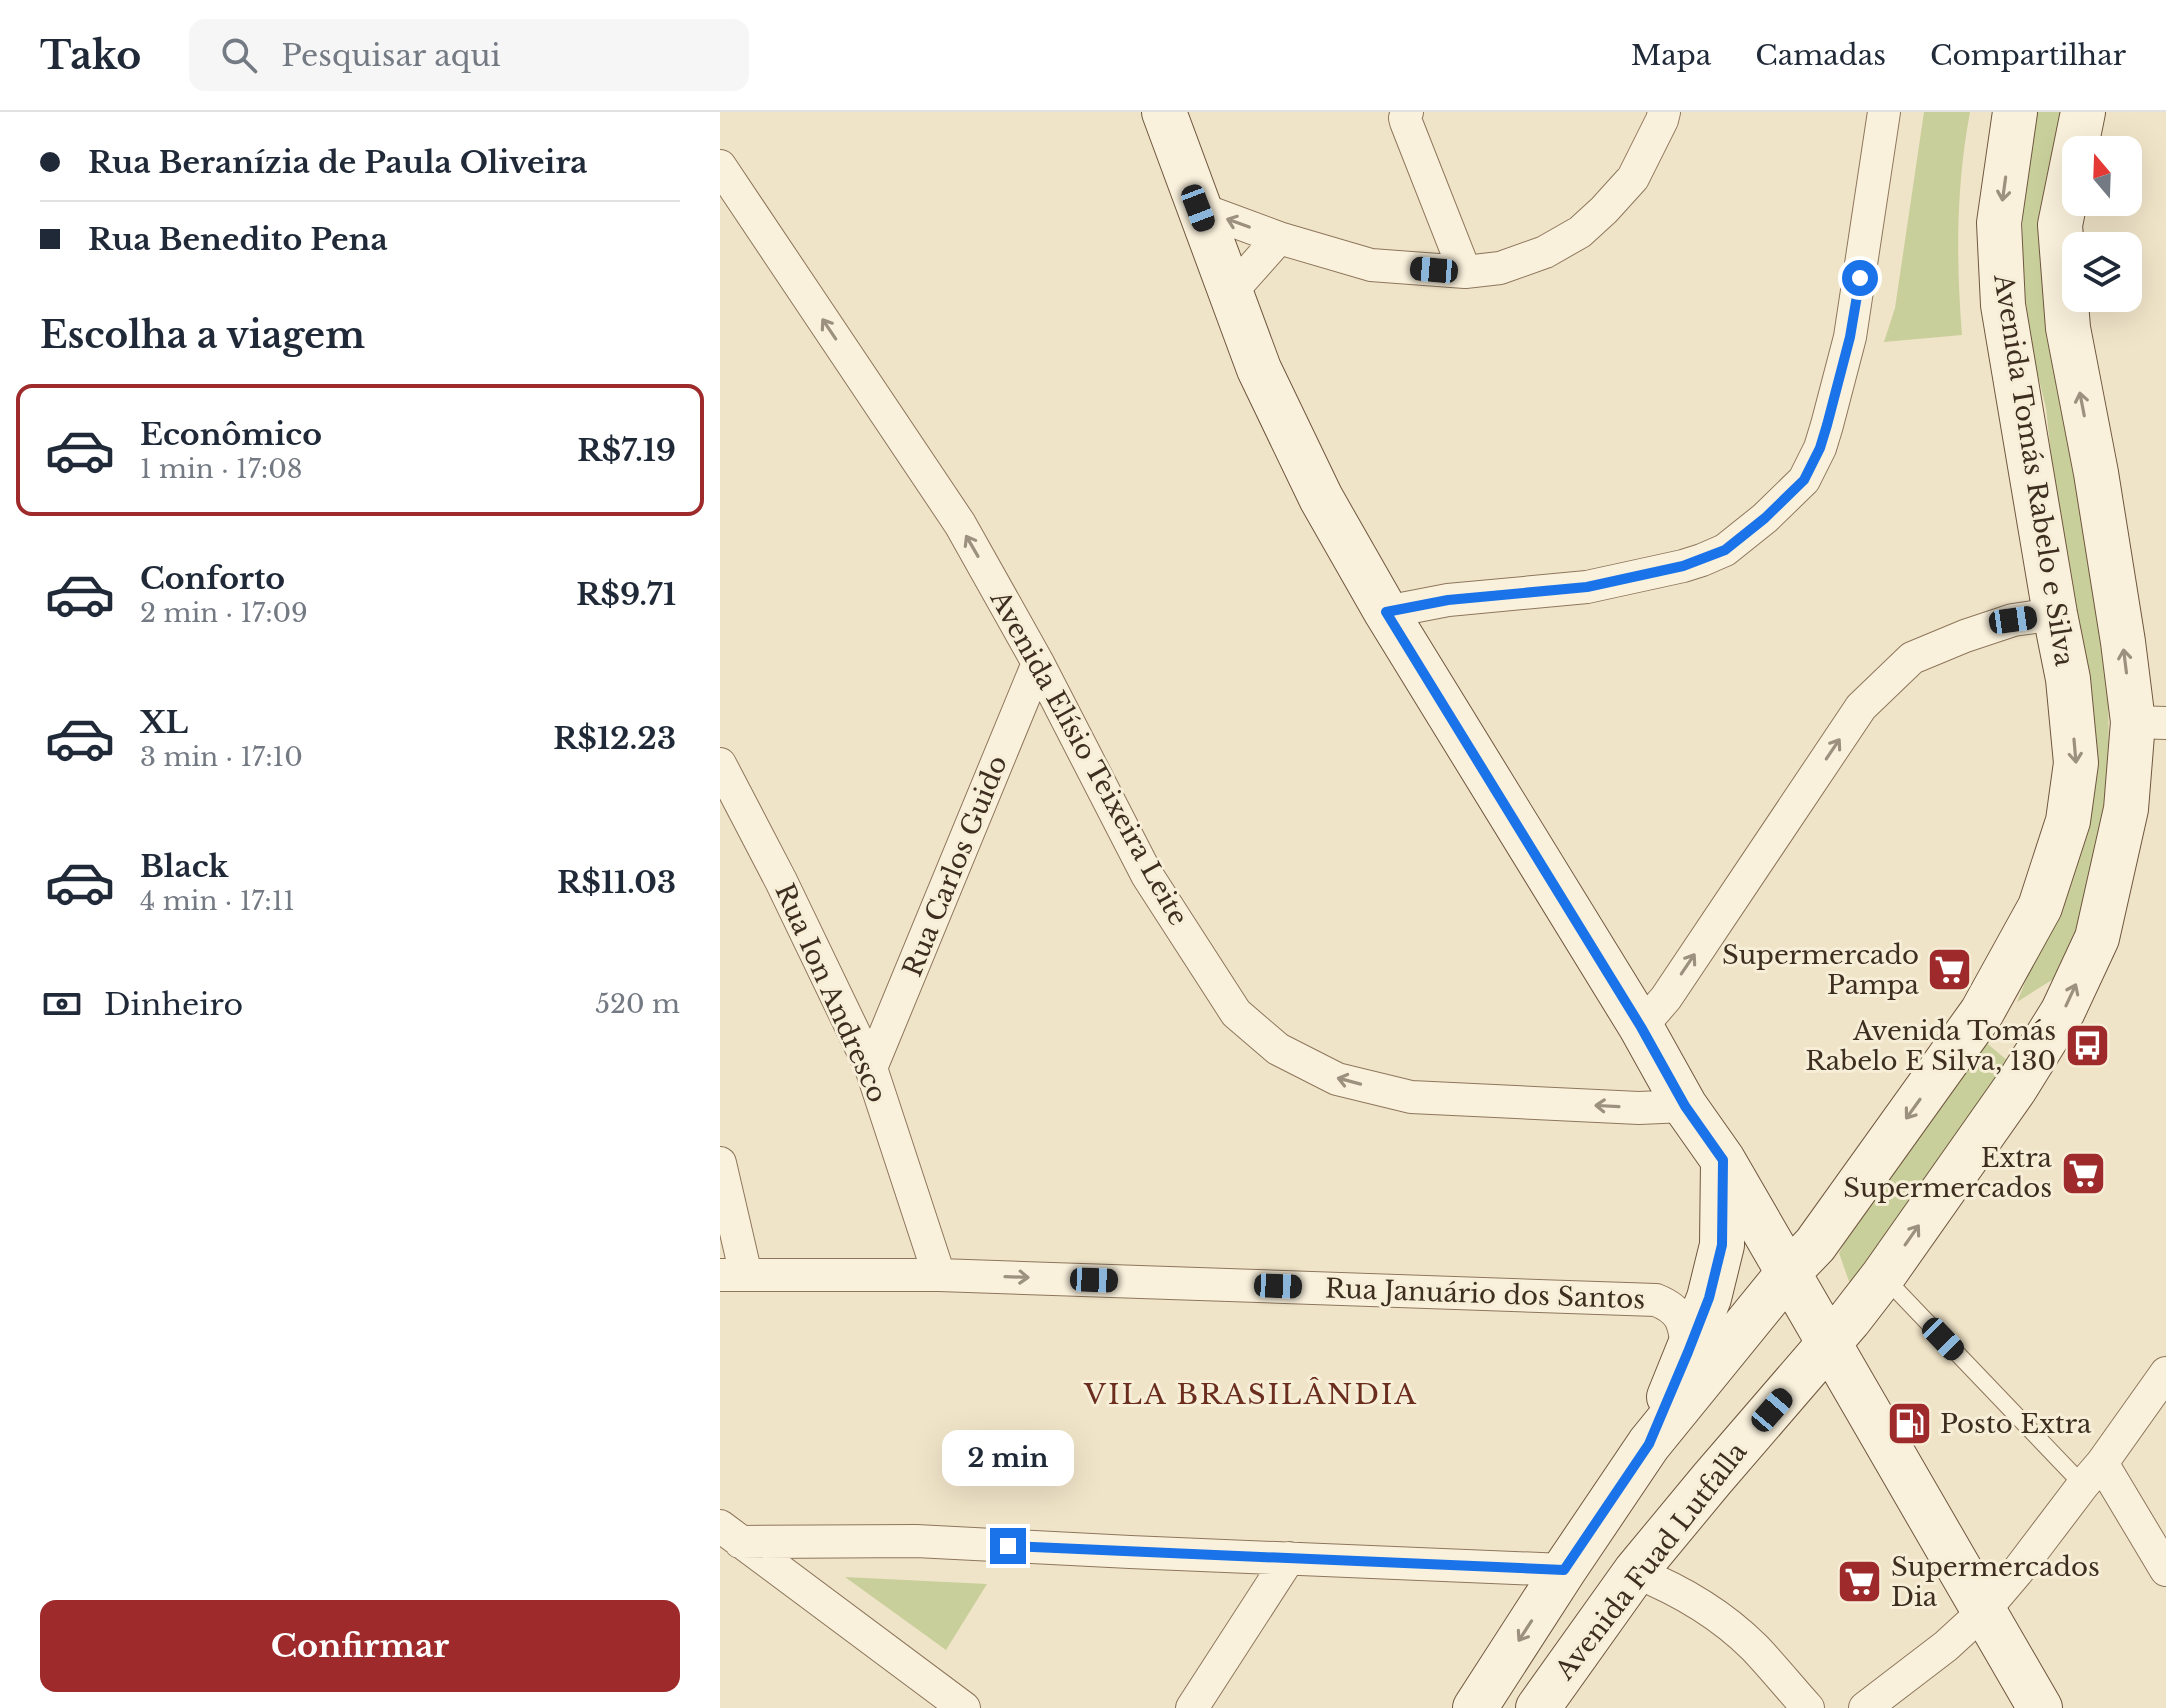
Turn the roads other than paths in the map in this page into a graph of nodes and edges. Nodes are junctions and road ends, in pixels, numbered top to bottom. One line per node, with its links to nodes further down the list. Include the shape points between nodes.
1 (1164, 112): 8 (main road)
2 (1407, 112): 10 (street, via 1406,122)
3 (1664, 112): 10 (street, via 1633,178 1580,232 1500,268)
4 (1884, 112): 12 (street, via 1850,337 1820,448 1804,480 1725,550 1683,566 1587,587 1448,600)
5 (2015, 112): 13 (main road, Avenida Tomás Rabelo e Silva, one-way to 13, via 1999,223 2003,305)
6 (2083, 112): 15 (main road, one-way to 6, via 2123,642 2068,328 2060,225)
7 (720, 166): 14 (street, Avenida Elísio Teixeira Leite, one-way to 7, via 960,524)
8 (1198, 208): 9 (street, one-way to 8); 11 (main road)
9 (1279, 238): 10 (street, via 1371,265); 11 (street)
10 (1465, 272)
11 (1230, 293): 12 (main road, via 1259,369 1321,498)
12 (1386, 612): 18 (main road)
13 (2055, 614): 17 (main road, Avenida Tomás Rabelo e Silva, one-way to 17, via 2076,763 2068,821 2040,907); 18 (street, one-way to 13, via 1666,998 1861,707 1879,689 1912,658 2013,620)
14 (1038, 663): 20 (street, Rua Carlos Guido); 21 (street, Avenida Elísio Teixeira Leite, one-way to 14, via 1411,1097 1337,1079 1278,1049 1236,1013 1147,875)
15 (2150, 722): 19 (main road, one-way to 15, via 2097,938)
16 (720, 764): 20 (street, Rua Ion Andresco)
17 (1982, 1012): 19 (main road); 24 (main road, Avenida Tomás Rabelo e Silva, one-way to 24, via 1815,1245)
18 (1641, 1027): 21 (main road)
19 (2037, 1053): 27 (main road, one-way to 19)
20 (871, 1068): 26 (street, Rua Ion Andresco)
21 (1685, 1106): 22 (main road)
22 (1723, 1160): 24 (main road); 29 (main road, via 1722,1245)
23 (720, 1163): 25 (street)
24 (1788, 1273): 28 (main road); 31 (main road)
25 (733, 1275): 26 (street, Rua Januário dos Santos)
26 (939, 1275): 29 (street, Rua Januário dos Santos, one-way to 29, via 1656,1300 1681,1317)
27 (1883, 1276): 28 (main road); 32 (lane)
28 (1829, 1343): 37 (main road, Avenida Fuad Lutfalla); 38 (main road)
29 (1688, 1352): 31 (main road)
30 (2166, 1373): 32 (street)
31 (1649, 1444): 35 (main road)
32 (2092, 1474): 36 (street); 38 (street)
33 (730, 1534): 34 (street); 40 (street)
34 (1289, 1558): 35 (street); 41 (street)
35 (1564, 1570): 39 (main road, one-way to 39)
36 (2166, 1570)
37 (1635, 1572): 42 (main road, Avenida Fuad Lutfalla); 43 (street, via 1712,1612 1754,1647)
38 (1983, 1612): 44 (street); 45 (main road)
39 (1479, 1705)
40 (964, 1708)
41 (1192, 1708)
42 (1538, 1708)
43 (1808, 1708)
44 (1865, 1708)
45 (2040, 1708)

